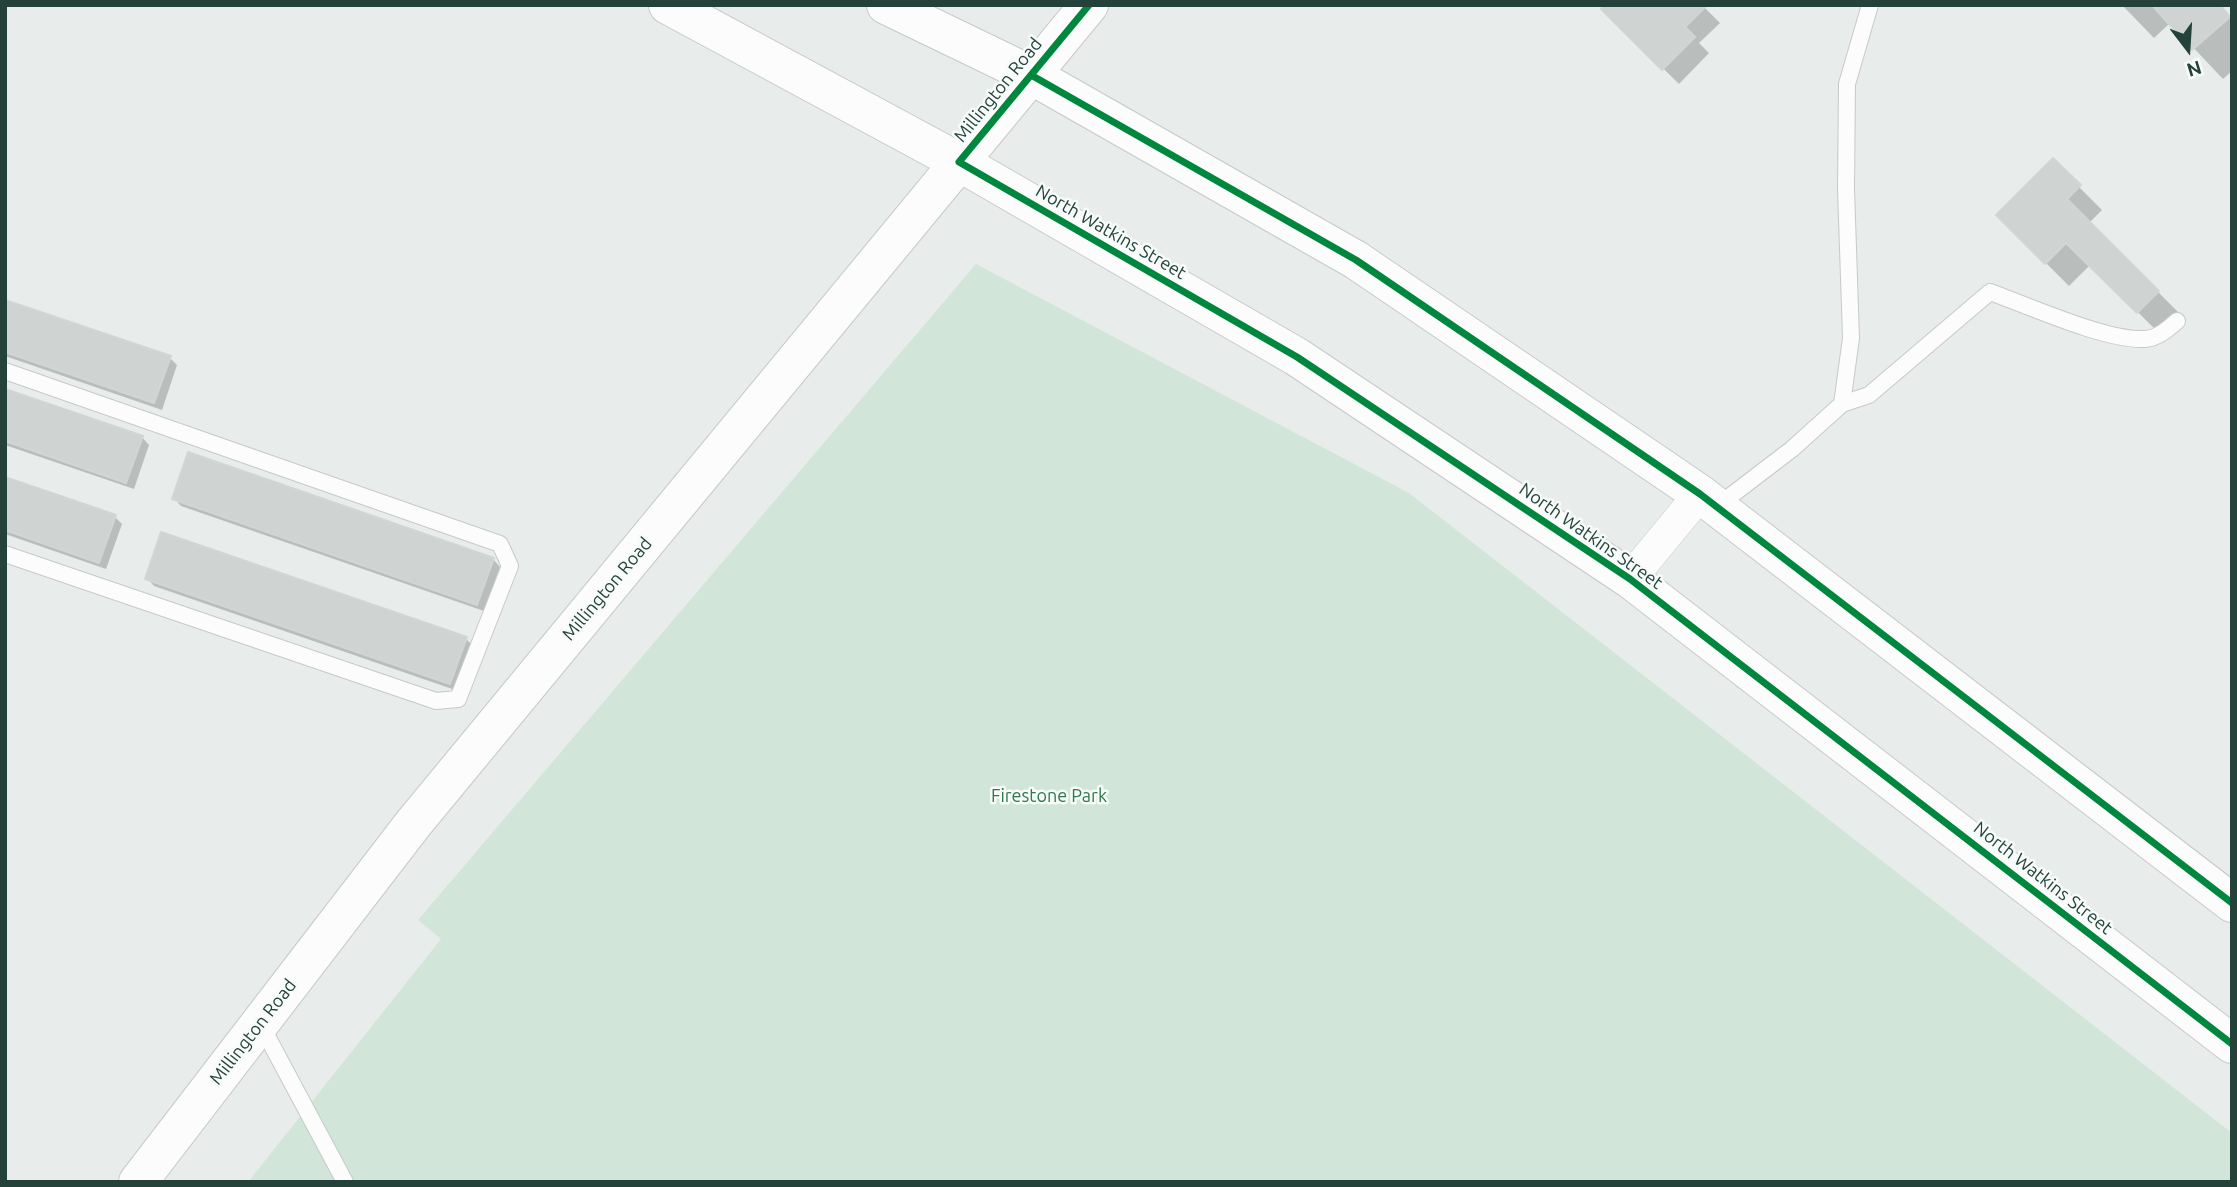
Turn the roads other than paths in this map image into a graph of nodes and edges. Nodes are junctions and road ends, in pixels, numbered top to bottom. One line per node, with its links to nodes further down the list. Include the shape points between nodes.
1 (668, 5): 6 (street, North Watkins Street)
2 (886, 5): 5 (street)
3 (1089, 5): 5 (street, Millington Road)
4 (1870, 5): 9 (lane, via 1847,84 1851,338)
5 (1031, 75): 6 (street, Millington Road); 10 (street, via 1356,260)
6 (959, 162): 12 (street, North Watkins Street, via 1297,357); 14 (street, Millington Road, via 413,824)
7 (2177, 321): 9 (lane, via 2146,339 2116,336 1990,292 1868,395)
8 (5, 371): 11 (lane, via 500,544 510,566 458,699 436,701)
9 (1842, 404): 10 (lane, via 1792,449)
10 (1708, 501): 12 (street); 13 (street)
11 (5, 554)
12 (1630, 579): 15 (street, North Watkins Street)
13 (2232, 903)
14 (260, 1023): 16 (street, Millington Road); 17 (lane)
15 (2232, 1044)
16 (138, 1182)
17 (345, 1182)

